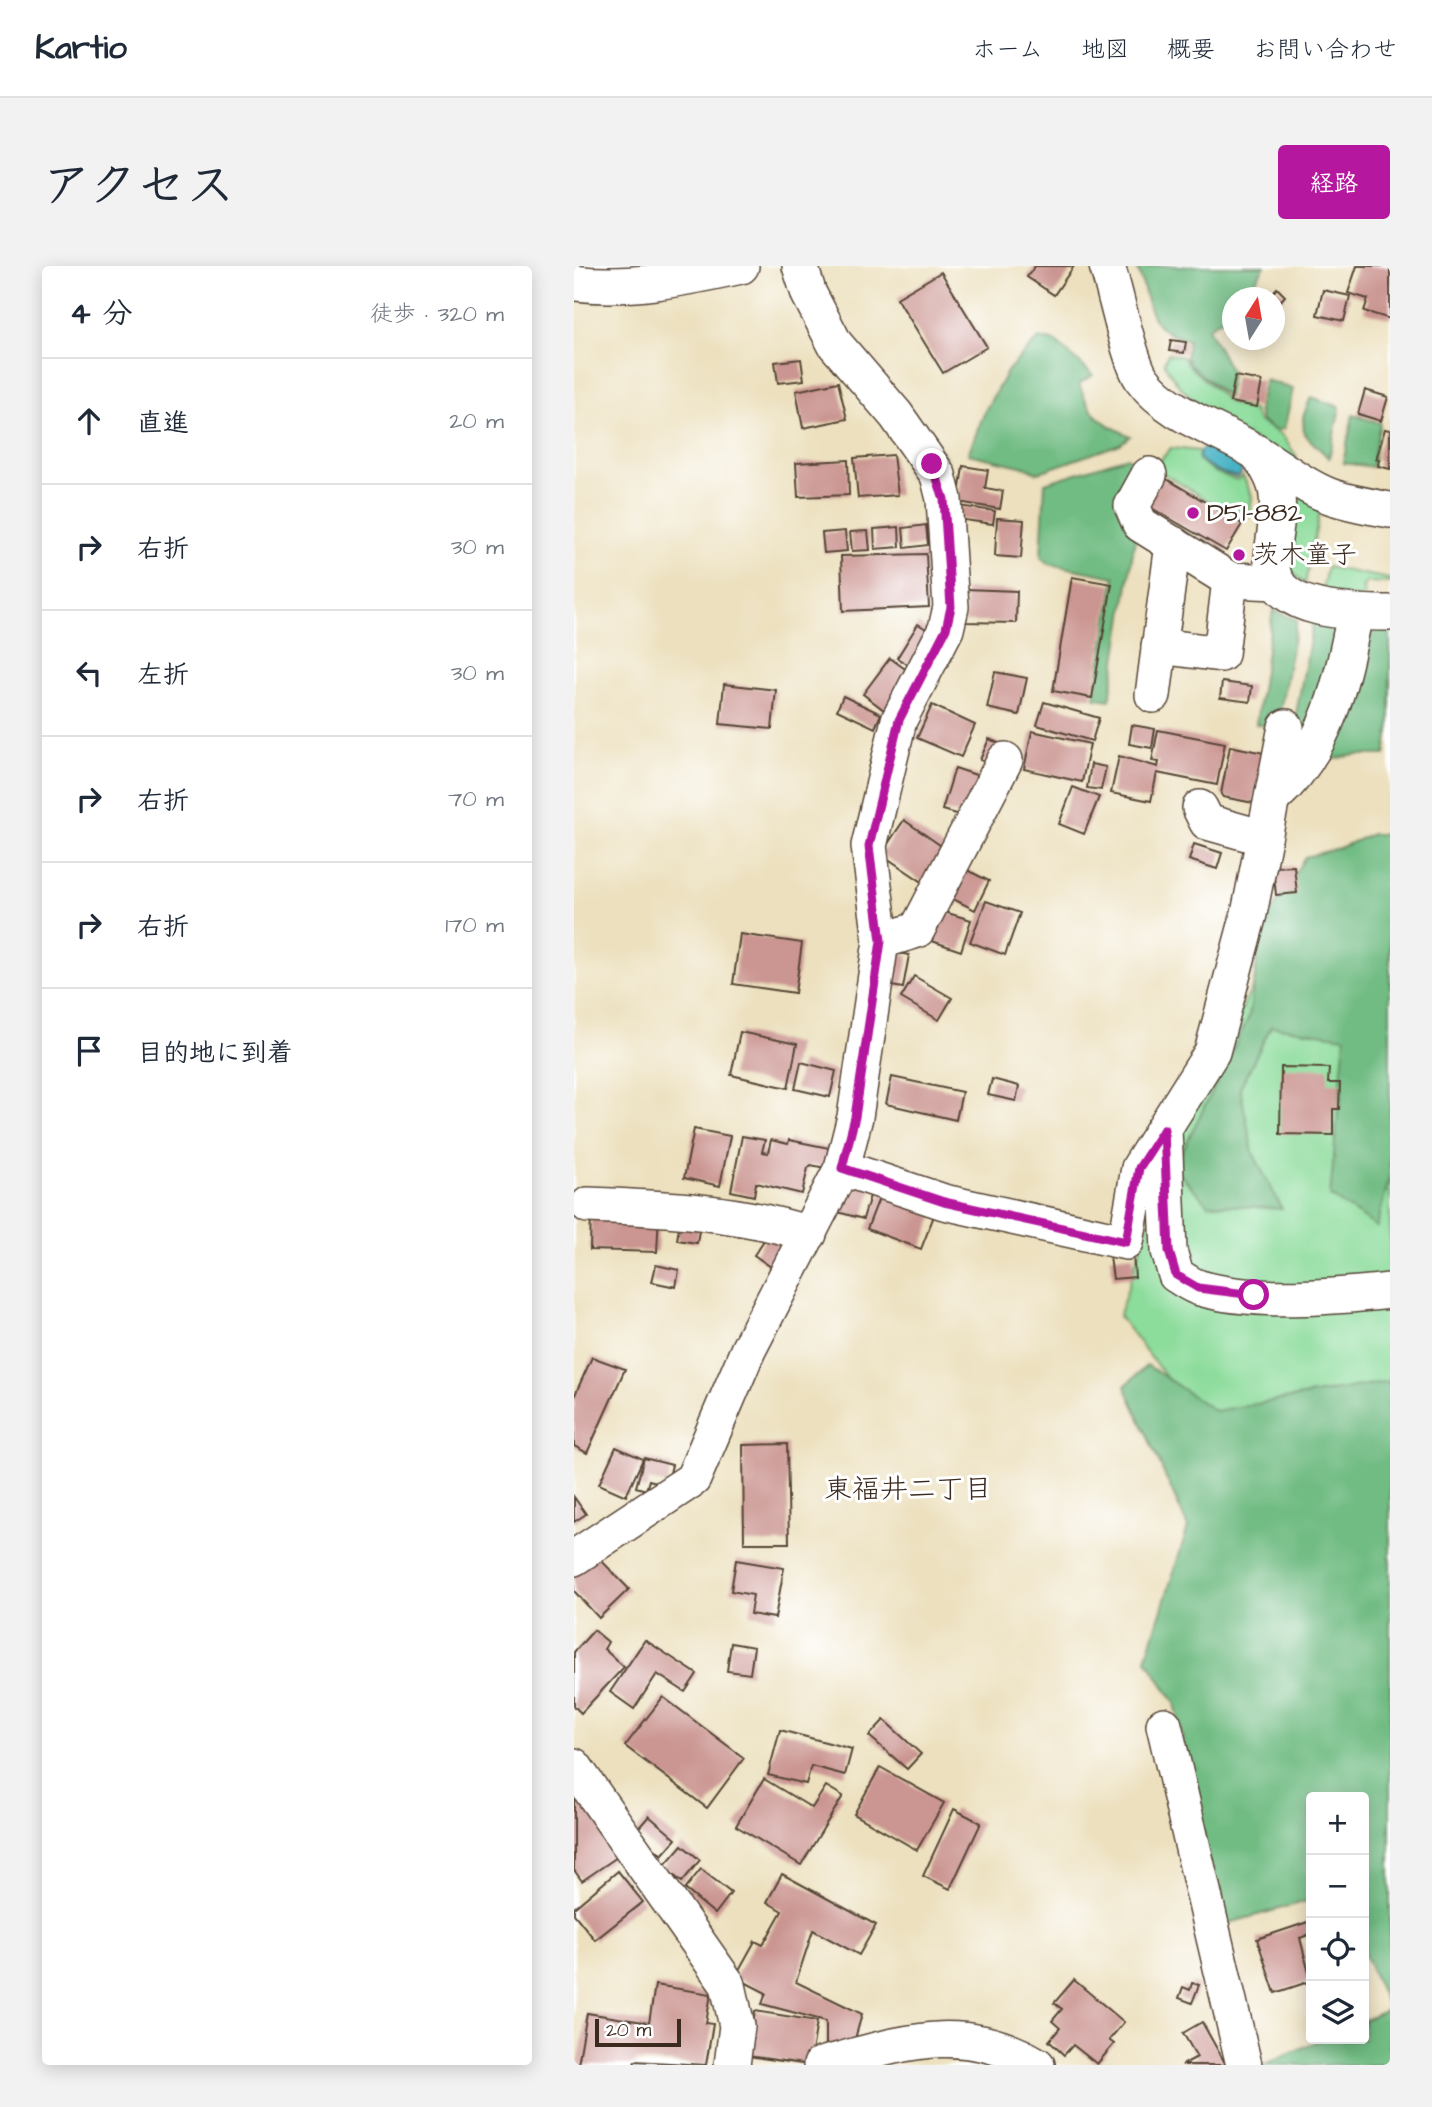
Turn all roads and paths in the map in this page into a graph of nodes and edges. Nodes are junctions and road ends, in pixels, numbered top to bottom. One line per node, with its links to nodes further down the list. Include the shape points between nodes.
1 (741, 266): 4 (street, via 624,286)
2 (800, 266): 20 (street, via 808,294 835,344 924,451 938,475 944,499 951,607 946,629 899,720 869,846)
3 (1107, 266): 5 (street, via 1137,368 1149,388 1182,413)
4 (574, 283)
5 (1257, 453): 7 (street, via 1319,492); 10 (street, via 1277,496 1272,570)
6 (1149, 475): 8 (street, via 1132,506 1140,524)
7 (1390, 510)
8 (1173, 544): 9 (street); 13 (street)
9 (1230, 580): 10 (street); 13 (street, via 1221,654)
10 (1277, 582): 11 (street, via 1296,601)
11 (1355, 613): 12 (street); 17 (street, via 1333,709 1299,769)
12 (1390, 613)
13 (1159, 646): 14 (street)
14 (1153, 695)
15 (1286, 727): 17 (street)
16 (1005, 760): 20 (street, via 917,930)
17 (1271, 799): 19 (street)
18 (1200, 808): 19 (street, via 1207,822)
19 (1264, 838): 21 (street, via 1212,1052)
20 (881, 941): 22 (street, via 855,1117)
21 (1164, 1129): 22 (street, via 1139,1168 1126,1242 944,1202); 25 (street, via 1169,1251 1176,1275 1198,1288 1254,1295 1320,1298)
22 (842, 1168): 24 (street)
23 (588, 1205): 24 (street, via 690,1210)
24 (809, 1234): 26 (street, via 748,1350 693,1479)
25 (1390, 1291)
26 (574, 1558)
27 (1164, 1725): 32 (street)
28 (574, 1766): 29 (street, via 728,1985 737,2026)
29 (732, 2065)
30 (821, 2065): 31 (street, via 899,2044 967,2038 1011,2050)
31 (1037, 2065)
32 (1244, 2065)

